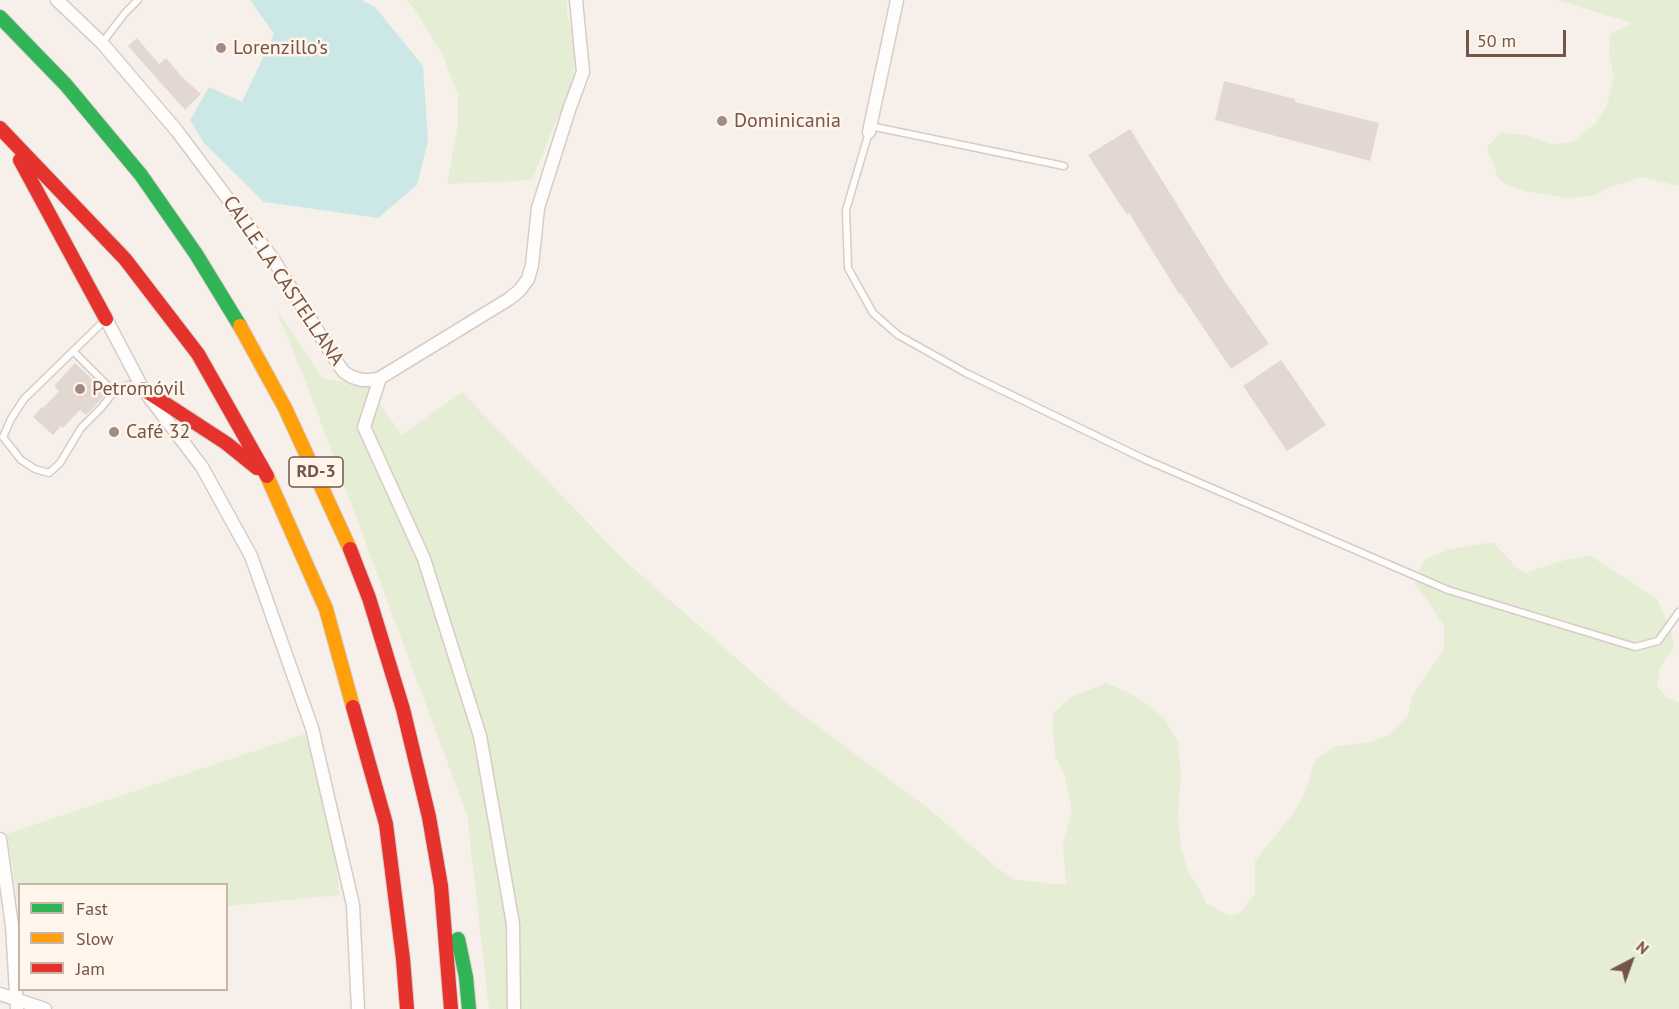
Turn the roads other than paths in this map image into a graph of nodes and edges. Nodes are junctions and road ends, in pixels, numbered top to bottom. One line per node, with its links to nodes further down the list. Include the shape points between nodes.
1 (57, 0): 6 (street, CALLE LA CASTELLANA)
2 (138, 0): 6 (lane)
3 (576, 0): 12 (street, via 583,72 538,208 528,279 509,299)
4 (897, 0): 7 (street)
5 (0, 16): 18 (highway, RD-3, via 66,85 141,175 220,292 285,408 345,536 369,598 406,720)
6 (102, 43): 12 (street, CALLE LA CASTELLANA, via 177,131 273,260 344,372 362,380)
7 (870, 129): 9 (lane); 16 (lane, via 846,210 848,268 873,313 898,335 966,373 1142,458 1448,590 1635,647 1658,641)
8 (2, 130): 10 (highway); 15 (highway, RD-3, via 125,259 198,354)
9 (1064, 166)
10 (106, 319): 11 (lane); 13 (street)
11 (73, 351): 14 (lane); 14 (lane, via 24,399 11,418 3,437 21,460 49,474 81,428)
12 (380, 378): 26 (street, via 364,427 424,559 480,736 513,924)
13 (143, 388): 14 (lane, via 129,385); 15 (highway, via 226,443); 22 (street, via 202,467 251,556 312,728 353,905)
14 (114, 392)
15 (268, 478): 23 (highway, RD-3, via 326,609 386,824)
16 (1679, 612)
17 (0, 839): 20 (street, via 12,926)
18 (441, 886): 24 (highway, RD-3); 25 (highway, via 454,921)
19 (0, 994): 20 (street)
20 (16, 1004): 21 (street)
21 (45, 1009)
22 (358, 1009)
23 (406, 1009)
24 (452, 1009)
25 (469, 1009)
26 (514, 1009)

